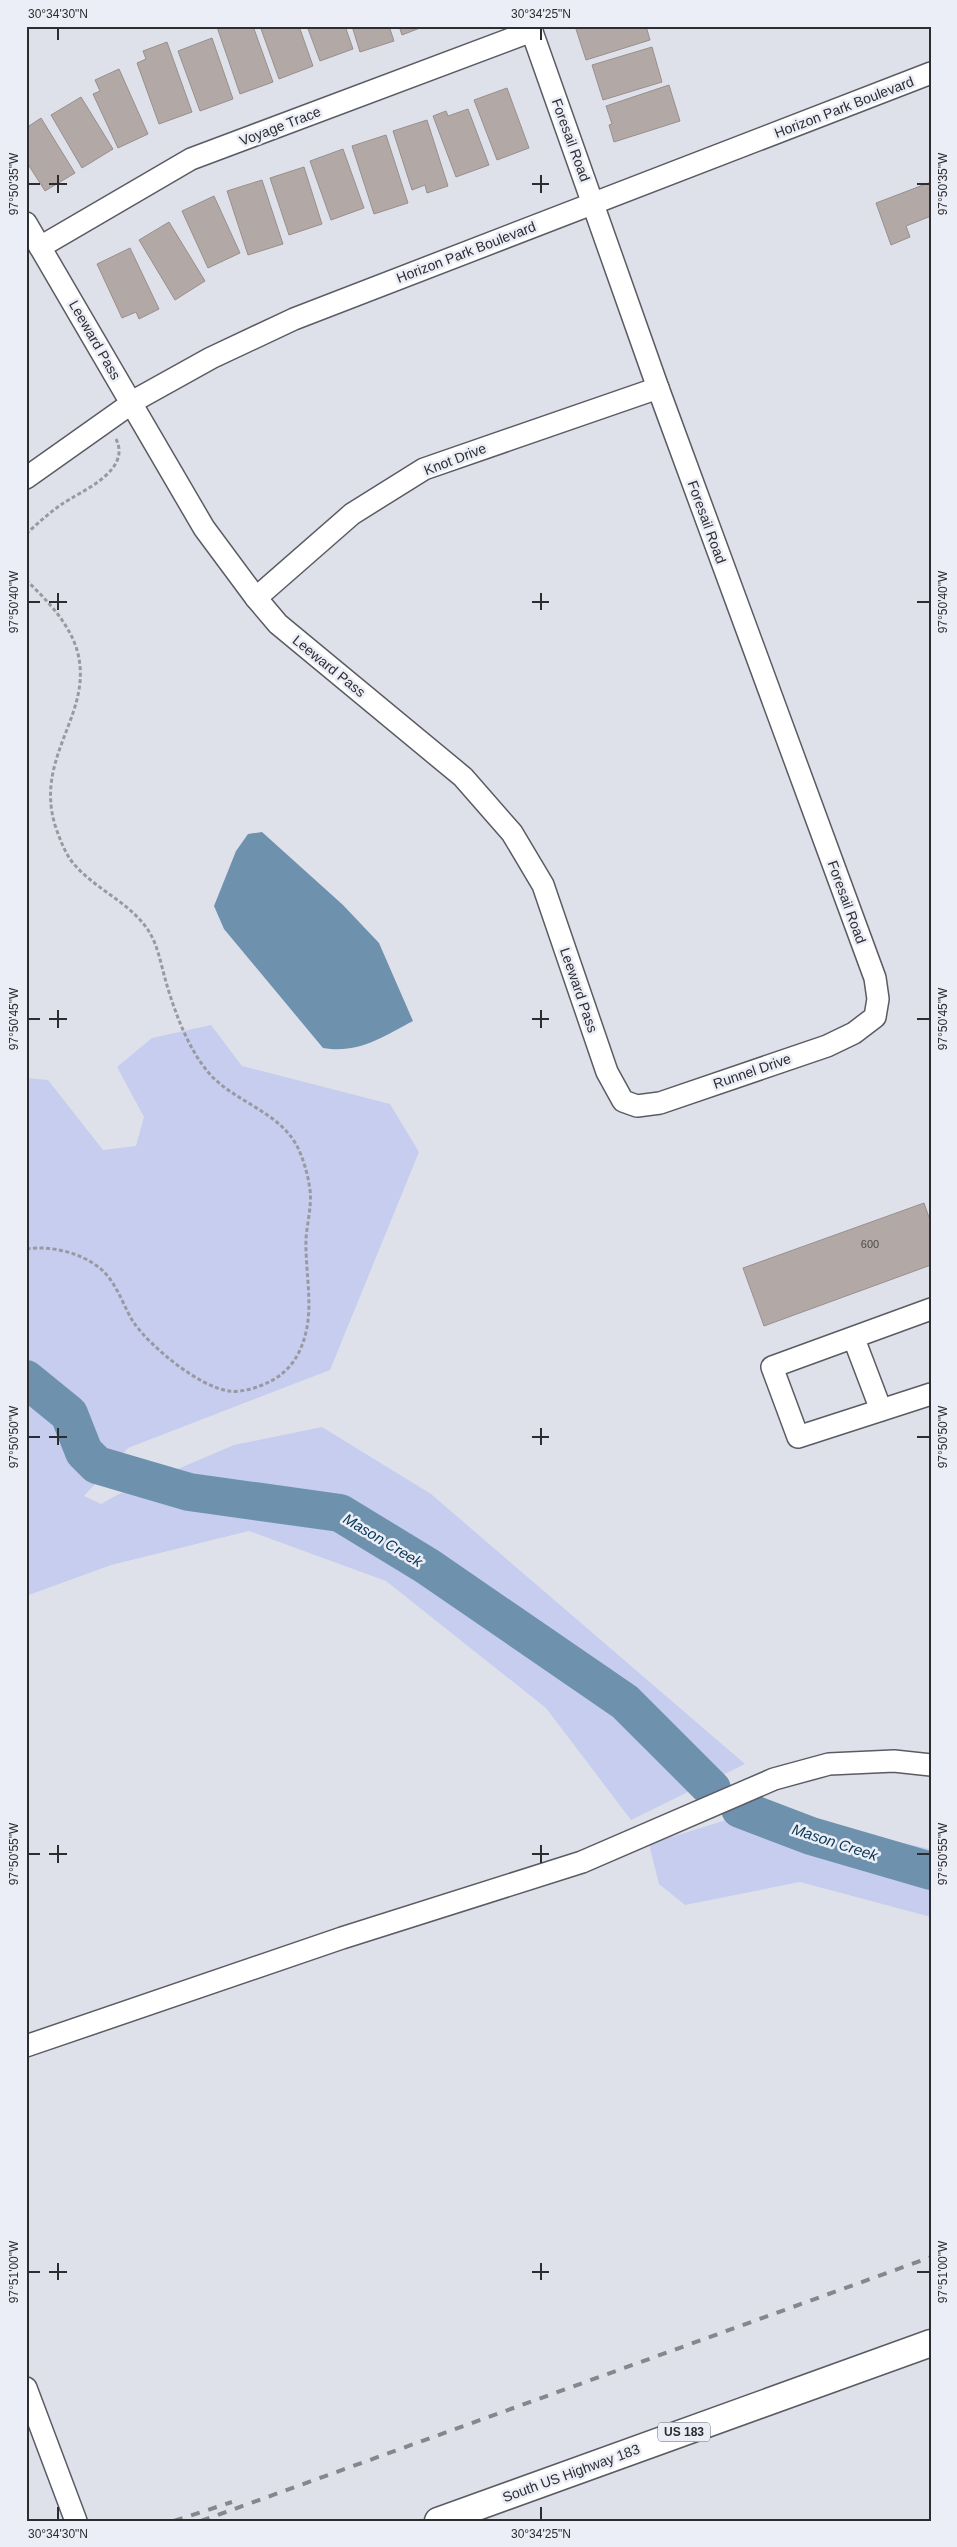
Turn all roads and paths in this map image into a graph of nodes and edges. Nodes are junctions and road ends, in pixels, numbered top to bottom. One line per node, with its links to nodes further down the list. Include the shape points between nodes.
1 (531, 29): 3 (street, Foresail Road); 5 (street, Voyage Trace, via 191,159)
2 (931, 73): 3 (street, Horizon Park Boulevard)
3 (594, 203): 6 (street, Foresail Road); 7 (street, Horizon Park Boulevard, via 294,319 211,358)
4 (26, 224): 5 (street, Leeward Pass)
5 (40, 247): 7 (street, Leeward Pass)
6 (658, 388): 12 (street, Knot Drive, via 424,469 352,514); 13 (street, Foresail Road, via 875,978 878,1000)
7 (131, 402): 9 (street, Horizon Park Boulevard); 12 (street, Leeward Pass, via 204,528)
8 (116, 440): 10 (path, via 118,454 103,479 46,515)
9 (26, 478)
10 (26, 534)
11 (26, 580): 15 (path, via 65,625 78,654 79,698 52,772 50,797 61,842 86,877 134,913 150,933 174,1007 197,1056 209,1073 288,1133 296,1144 304,1161 310,1192 306,1240 306,1333 294,1360 283,1374 266,1384 226,1391 185,1370 144,1335 102,1270 63,1251 48,1247)
12 (256, 598): 14 (street, Leeward Pass, via 278,624 463,777 512,833 543,885 607,1072)
13 (875, 1017): 14 (street, Runnel Drive, via 854,1033 827,1046 660,1103 637,1106)
14 (623, 1101)
15 (26, 1248)
16 (931, 1309): 17 (street)
17 (854, 1339): 19 (street); 19 (street, via 772,1367 798,1438)
18 (931, 1394): 19 (street)
19 (880, 1410)
20 (931, 1765): 21 (street, via 894,1761 829,1764 774,1779 582,1862 342,1938)
21 (26, 2046)
22 (931, 2344): 25 (main road, South US Highway 183 / US 183)
23 (26, 2388): 24 (street)
24 (76, 2521)
25 (438, 2521)

